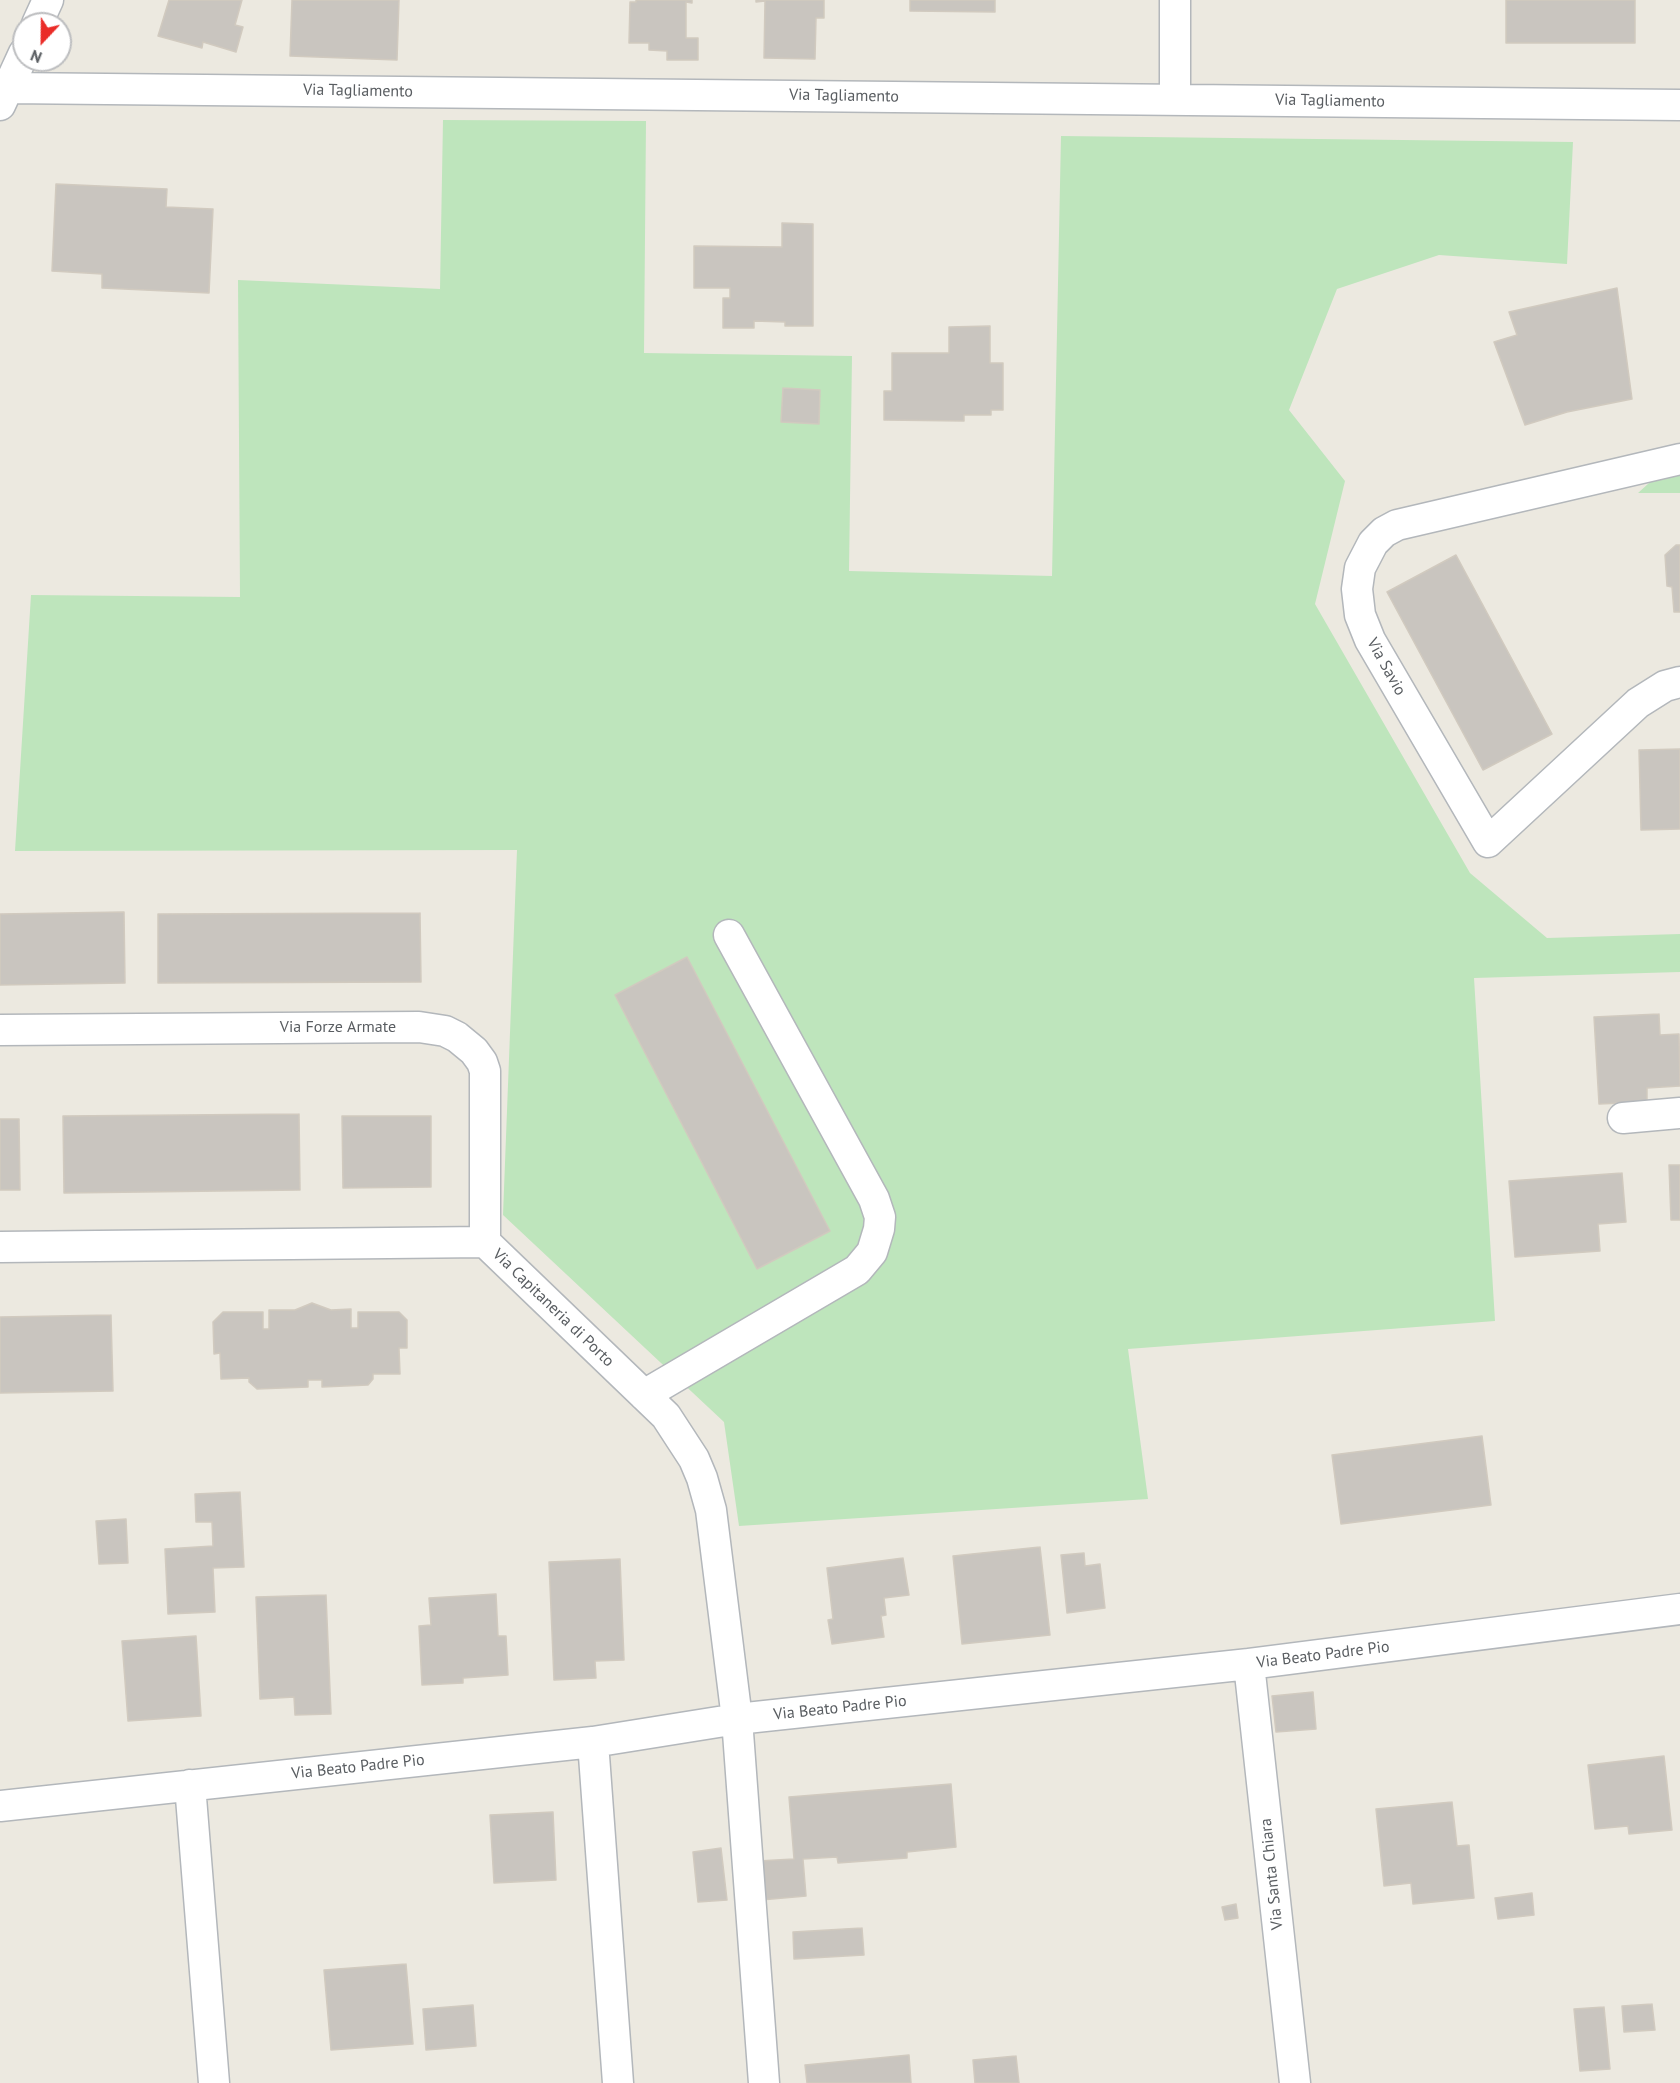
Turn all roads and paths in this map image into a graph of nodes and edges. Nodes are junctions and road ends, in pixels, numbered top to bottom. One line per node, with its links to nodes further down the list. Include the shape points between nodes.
1 (1175, 0): 4 (street)
2 (15, 72): 3 (street)
3 (4, 96): 4 (street, Via Tagliamento)
4 (1175, 100): 5 (street, Via Tagliamento)
5 (1680, 105)
6 (1680, 459): 7 (street, Via Savio, via 1397,525 1373,543 1360,568 1357,589 1360,615 1370,640 1488,842 1638,703 1665,686)
7 (1680, 682)
8 (729, 935): 14 (street, via 874,1199 879,1229 872,1252 857,1270)
9 (0, 1030): 12 (street, Via Forze Armate, via 419,1027 445,1031 468,1044 484,1071)
10 (1680, 1113): 11 (street)
11 (1623, 1118)
12 (484, 1242): 13 (street, Via Capitaneria di Porto); 14 (street, Via Capitaneria di Porto)
13 (0, 1247)
14 (644, 1395): 17 (street, Via Capitaneria di Porto, via 666,1416 686,1444 707,1495)
15 (1680, 1609): 16 (street, Via Beato Padre Pio)
16 (1249, 1664): 17 (street, Via Beato Padre Pio); 24 (street, Via Santa Chiara)
17 (737, 1719): 18 (street, Via Beato Padre Pio); 23 (street, Via Capitaneria di Porto)
18 (593, 1742): 19 (street, Via Beato Padre Pio); 22 (street)
19 (190, 1785): 20 (street, Via Beato Padre Pio); 21 (street)
20 (0, 1806)
21 (214, 2083)
22 (618, 2083)
23 (764, 2083)
24 (1296, 2083)

